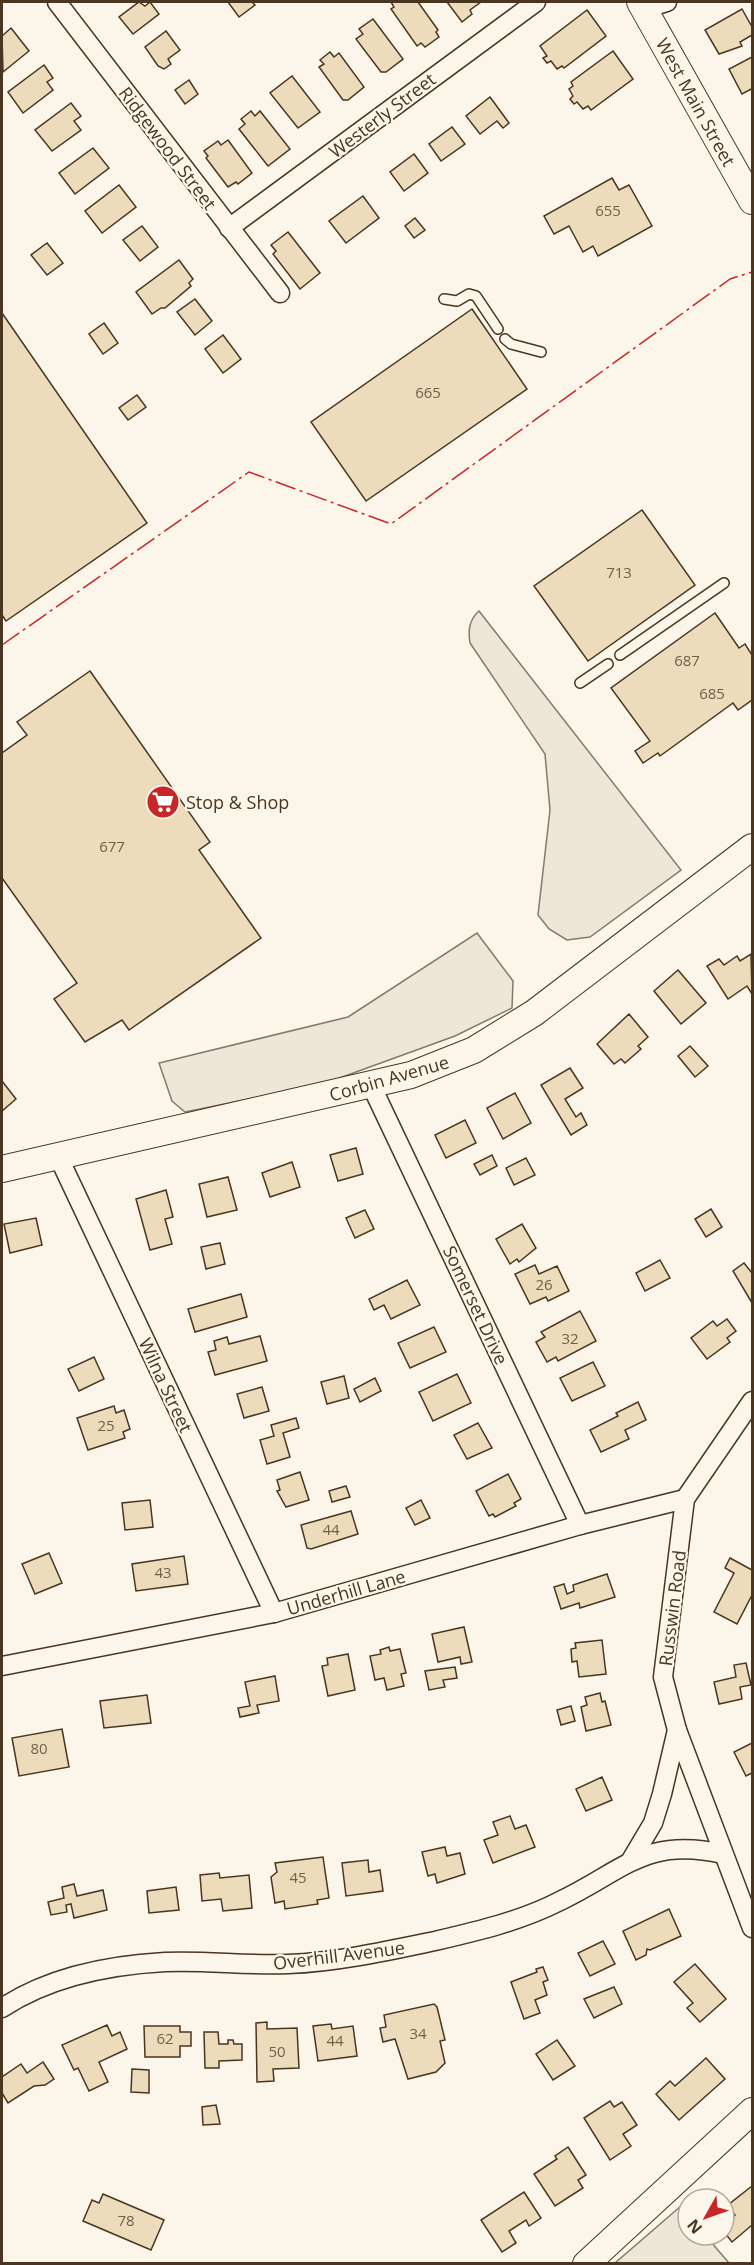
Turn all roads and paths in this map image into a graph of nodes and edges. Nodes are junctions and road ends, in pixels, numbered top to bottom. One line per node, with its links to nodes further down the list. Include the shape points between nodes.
1 (57, 2): 5 (street, Ridgewood Street)
2 (536, 2): 5 (street, Westerly Street)
3 (650, 4): 4 (main road, West Main Street)
4 (753, 201)
5 (229, 228): 6 (street, Ridgewood Street)
6 (280, 293)
7 (444, 299): 8 (lane, via 457,302 469,294 476,296)
8 (498, 329)
9 (505, 339): 10 (lane)
10 (541, 352)
11 (724, 583): 12 (lane)
12 (620, 655)
13 (608, 664): 14 (lane)
14 (580, 683)
15 (753, 847): 16 (main road, Corbin Avenue, via 501,1035 449,1062)
16 (372, 1085): 17 (main road, Corbin Avenue); 21 (street, Somerset Drive)
17 (58, 1156): 18 (main road, Corbin Avenue); 22 (street, Wilna Street)
18 (2, 1169)
19 (753, 1401): 20 (street, Russwin Road)
20 (685, 1499): 21 (street, Underhill Lane); 24 (street, Russwin Road, via 663,1677)
21 (580, 1525): 22 (street, Underhill Lane)
22 (274, 1613): 23 (street, Underhill Lane)
23 (2, 1666)
24 (677, 1731): 25 (street, Russwin Road); 26 (street, Overhill Avenue, via 653,1823)
25 (723, 1854): 26 (street, Overhill Avenue, via 676,1848); 27 (street, Russwin Road)
26 (631, 1860): 28 (street, Overhill Avenue, via 560,1902 488,1929 381,1952 288,1964 166,1962 92,1971 44,1987)
27 (753, 1928)
28 (2, 2008)
29 (753, 2111): 30 (main road)
30 (586, 2264)

